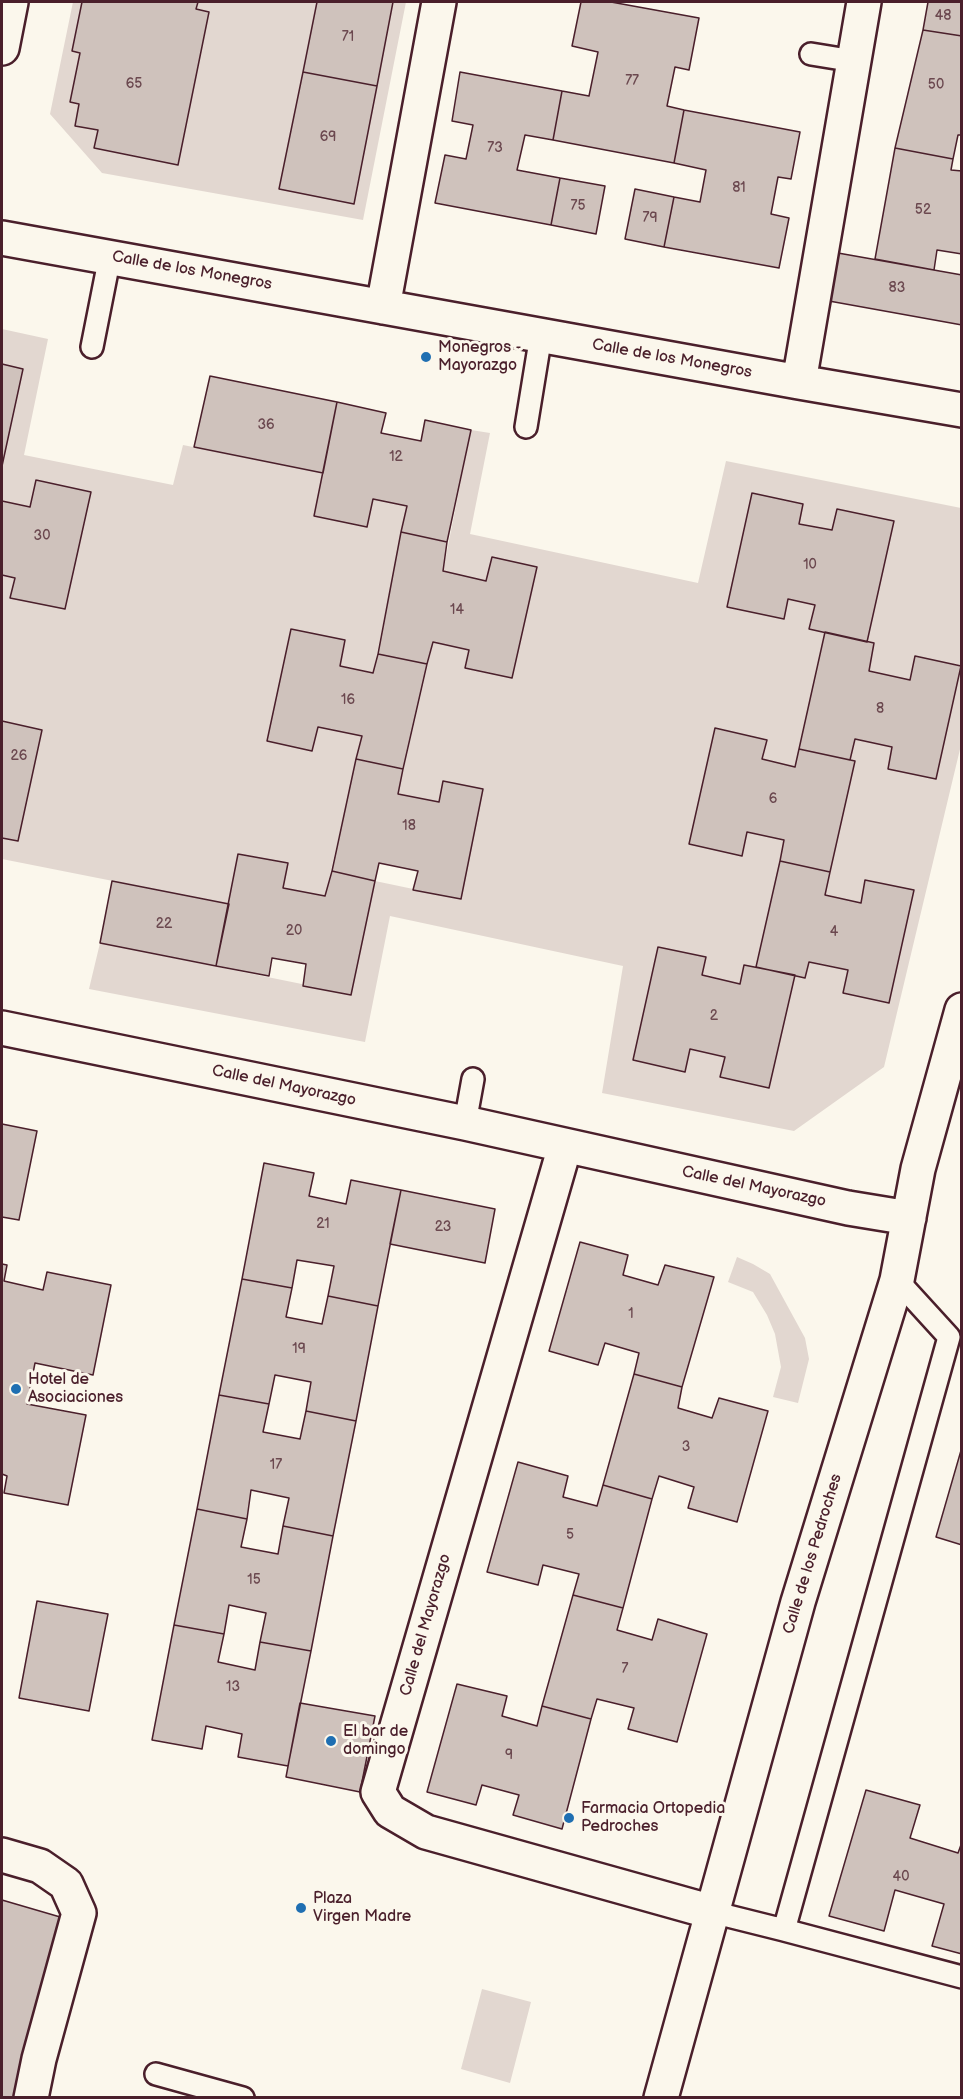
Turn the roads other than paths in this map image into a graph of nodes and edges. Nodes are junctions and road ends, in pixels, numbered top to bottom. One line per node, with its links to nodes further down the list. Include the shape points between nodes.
1 (11, 2): 4 (street)
2 (439, 2): 9 (street)
3 (864, 2): 6 (street)
4 (2, 48)
5 (811, 54): 6 (lane)
6 (854, 61): 12 (street)
7 (2, 238): 8 (street, Calle de los Monegros)
8 (110, 256): 9 (street, Calle de los Monegros); 11 (lane)
9 (383, 307): 10 (street, Calle de los Monegros)
10 (541, 335): 12 (street, Calle de los Monegros); 14 (lane)
11 (92, 347)
12 (798, 382): 13 (street, Calle de los Monegros)
13 (962, 410)
14 (526, 427)
15 (962, 1010): 20 (street, Calle de los Pedroches, via 918,1169)
16 (2, 1028): 18 (street, Calle del Mayorazgo)
17 (473, 1079): 18 (lane)
18 (465, 1123): 19 (street, Calle del Mayorazgo)
19 (565, 1146): 20 (street, Calle del Mayorazgo); 24 (street, Calle del Mayorazgo, via 378,1792 383,1817)
20 (909, 1218): 21 (street, Calle de los Pedroches)
21 (897, 1280): 22 (lane); 24 (street, Calle de los Pedroches, via 798,1602)
22 (955, 1339): 25 (lane)
23 (2, 1855): 28 (street, via 40,1866 66,1884 79,1912)
24 (712, 1912): 25 (lane); 30 (street, Calle de los Pedroches)
25 (784, 1930): 26 (lane)
26 (962, 1977)
27 (156, 2074): 29 (lane)
28 (31, 2097)
29 (243, 2097)
30 (661, 2097)

